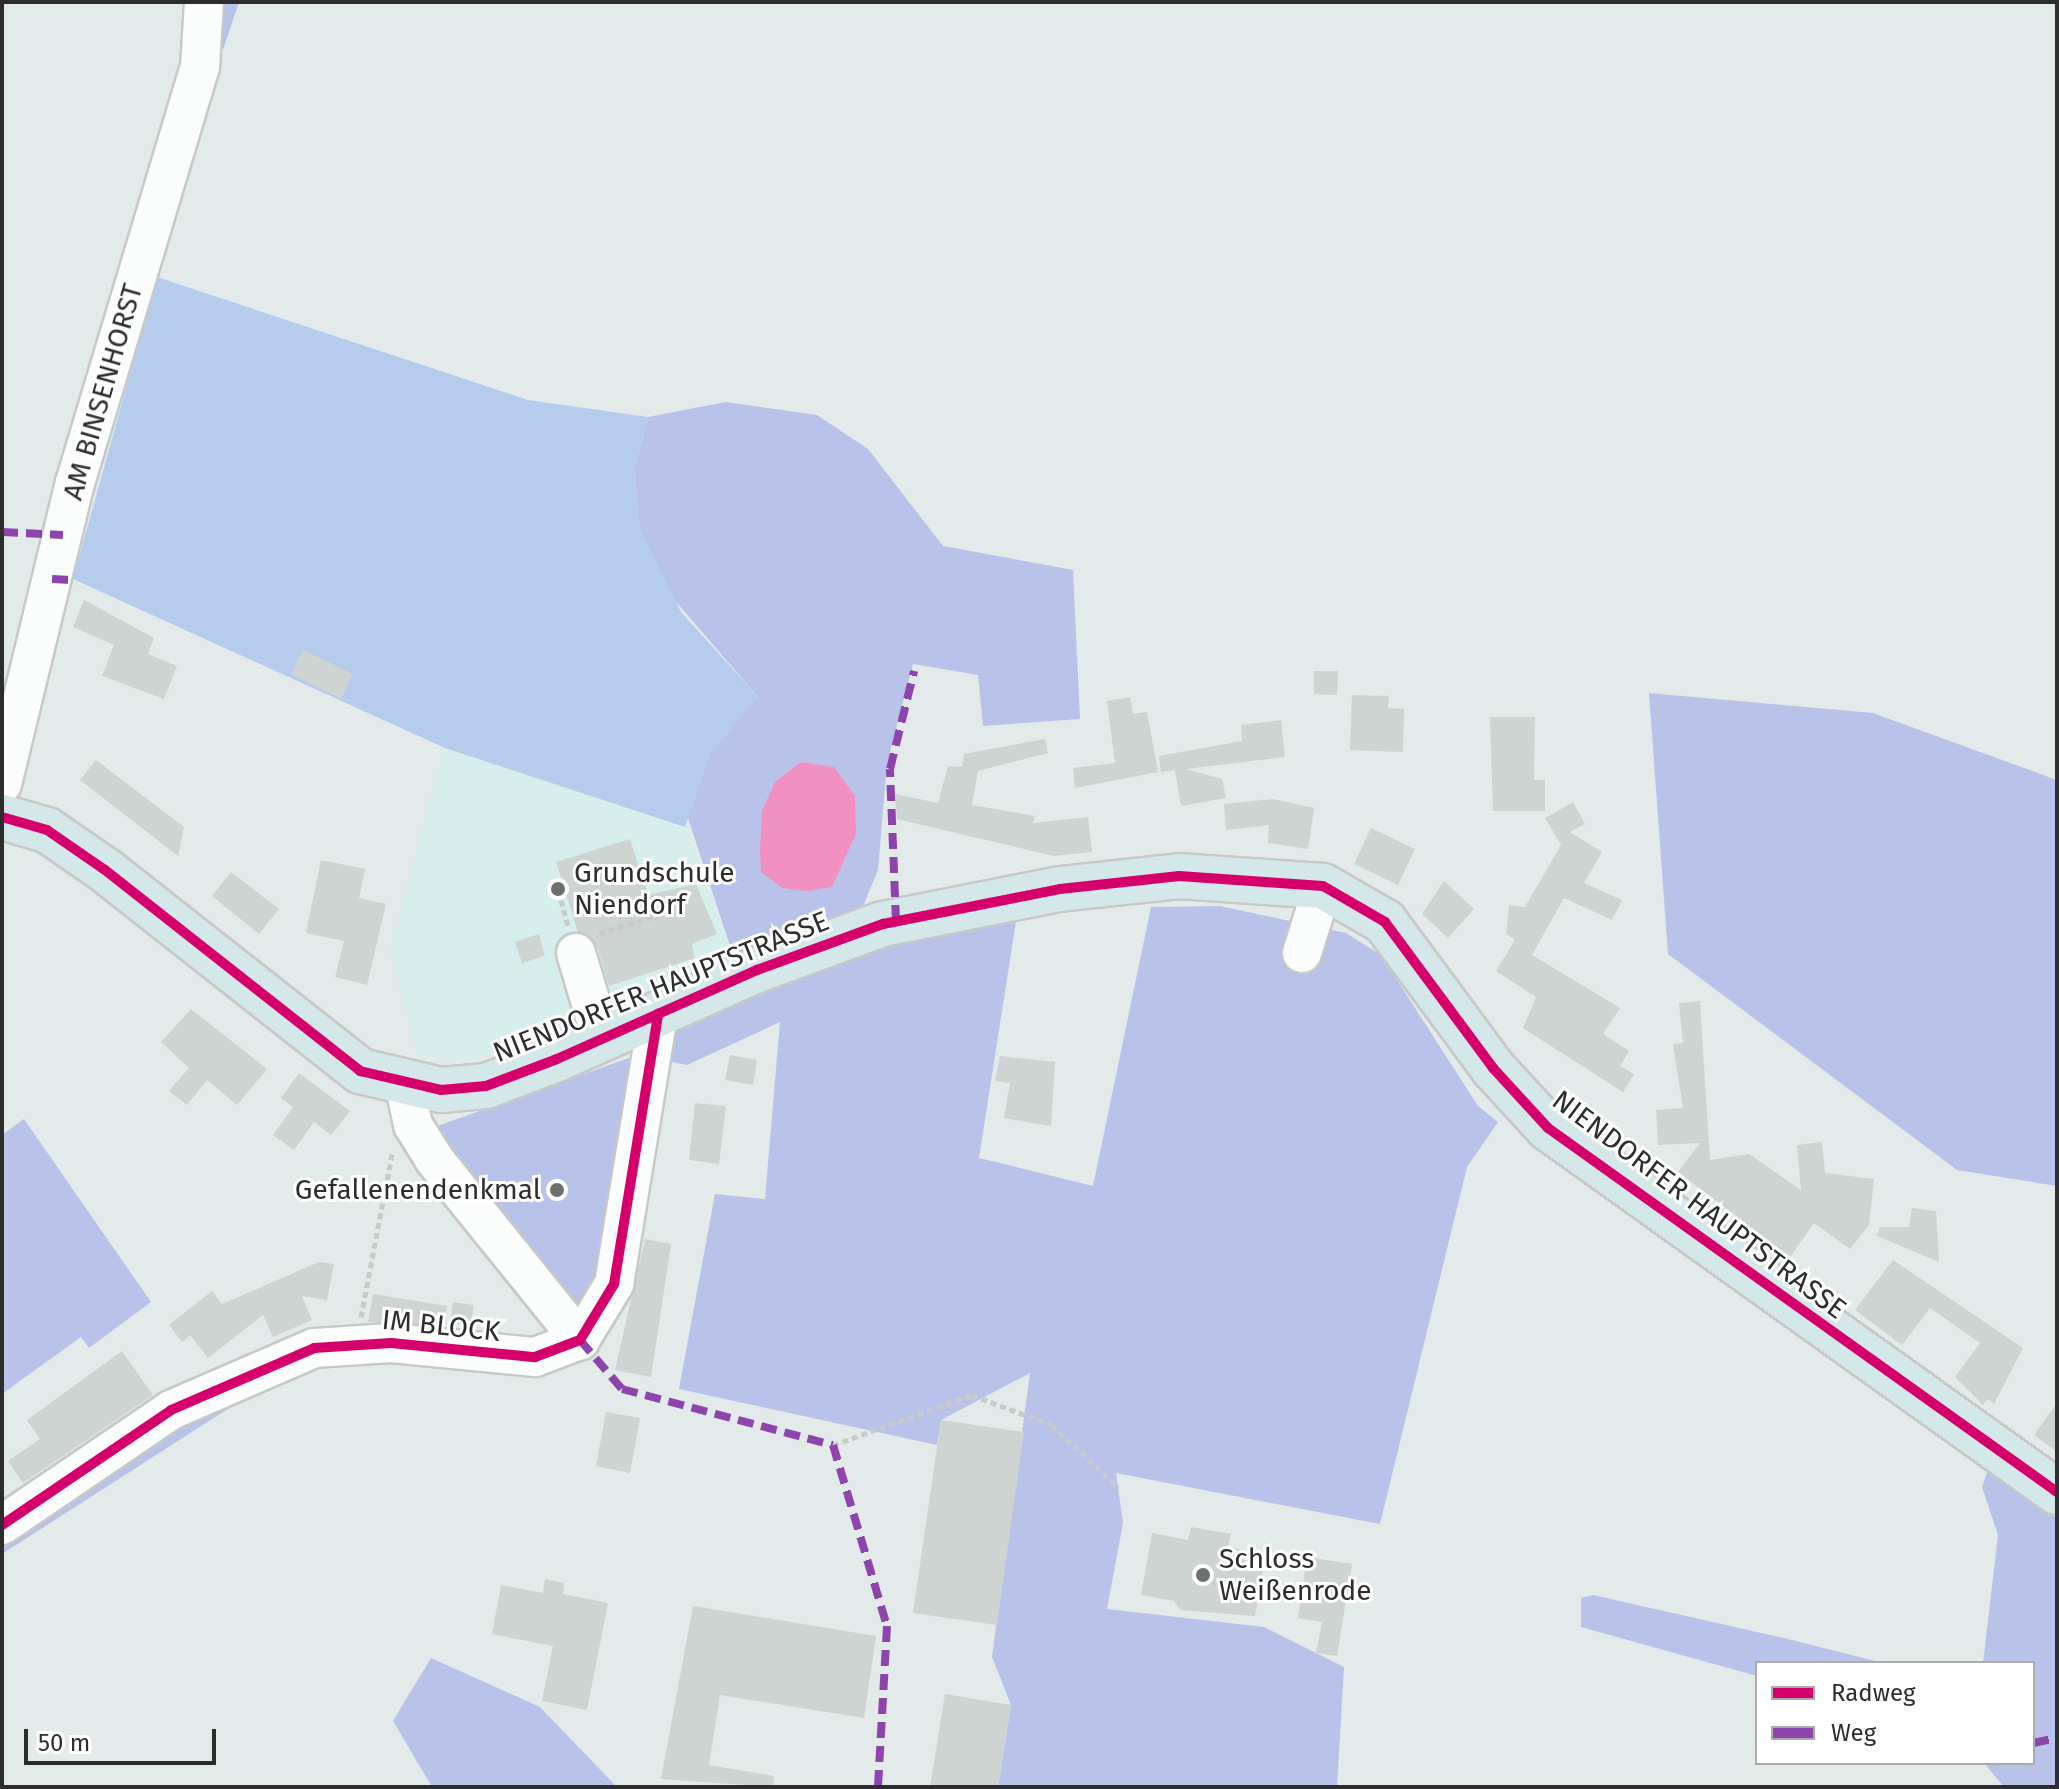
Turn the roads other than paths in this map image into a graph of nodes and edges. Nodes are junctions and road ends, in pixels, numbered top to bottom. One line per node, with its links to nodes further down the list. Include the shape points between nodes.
1 (204, 2): 2 (street, AM BINSENHORST, via 200,67 75,483)
2 (2, 784)
3 (2, 817): 9 (main road, NIENDORFER HAUPTSTRASSE, via 47,830 322,1045 360,1071)
4 (1323, 886): 6 (street); 7 (main road, NIENDORFER HAUPTSTRASSE, via 1179,876 1020,896 883,924); 11 (main road, NIENDORFER HAUPTSTRASSE, via 1385,922 1493,1068 1548,1128)
5 (582, 945): 8 (street)
6 (1302, 953)
7 (658, 1014): 8 (main road, NIENDORFER HAUPTSTRASSE); 10 (street, via 614,1284)
8 (602, 1040): 9 (main road, NIENDORFER HAUPTSTRASSE, via 486,1086)
9 (405, 1087): 10 (street, via 413,1125 434,1159)
10 (580, 1340): 12 (street, IM BLOCK, via 559,1352 508,1358 356,1341 274,1361 171,1410)
11 (2057, 1492)
12 (2, 1525)

